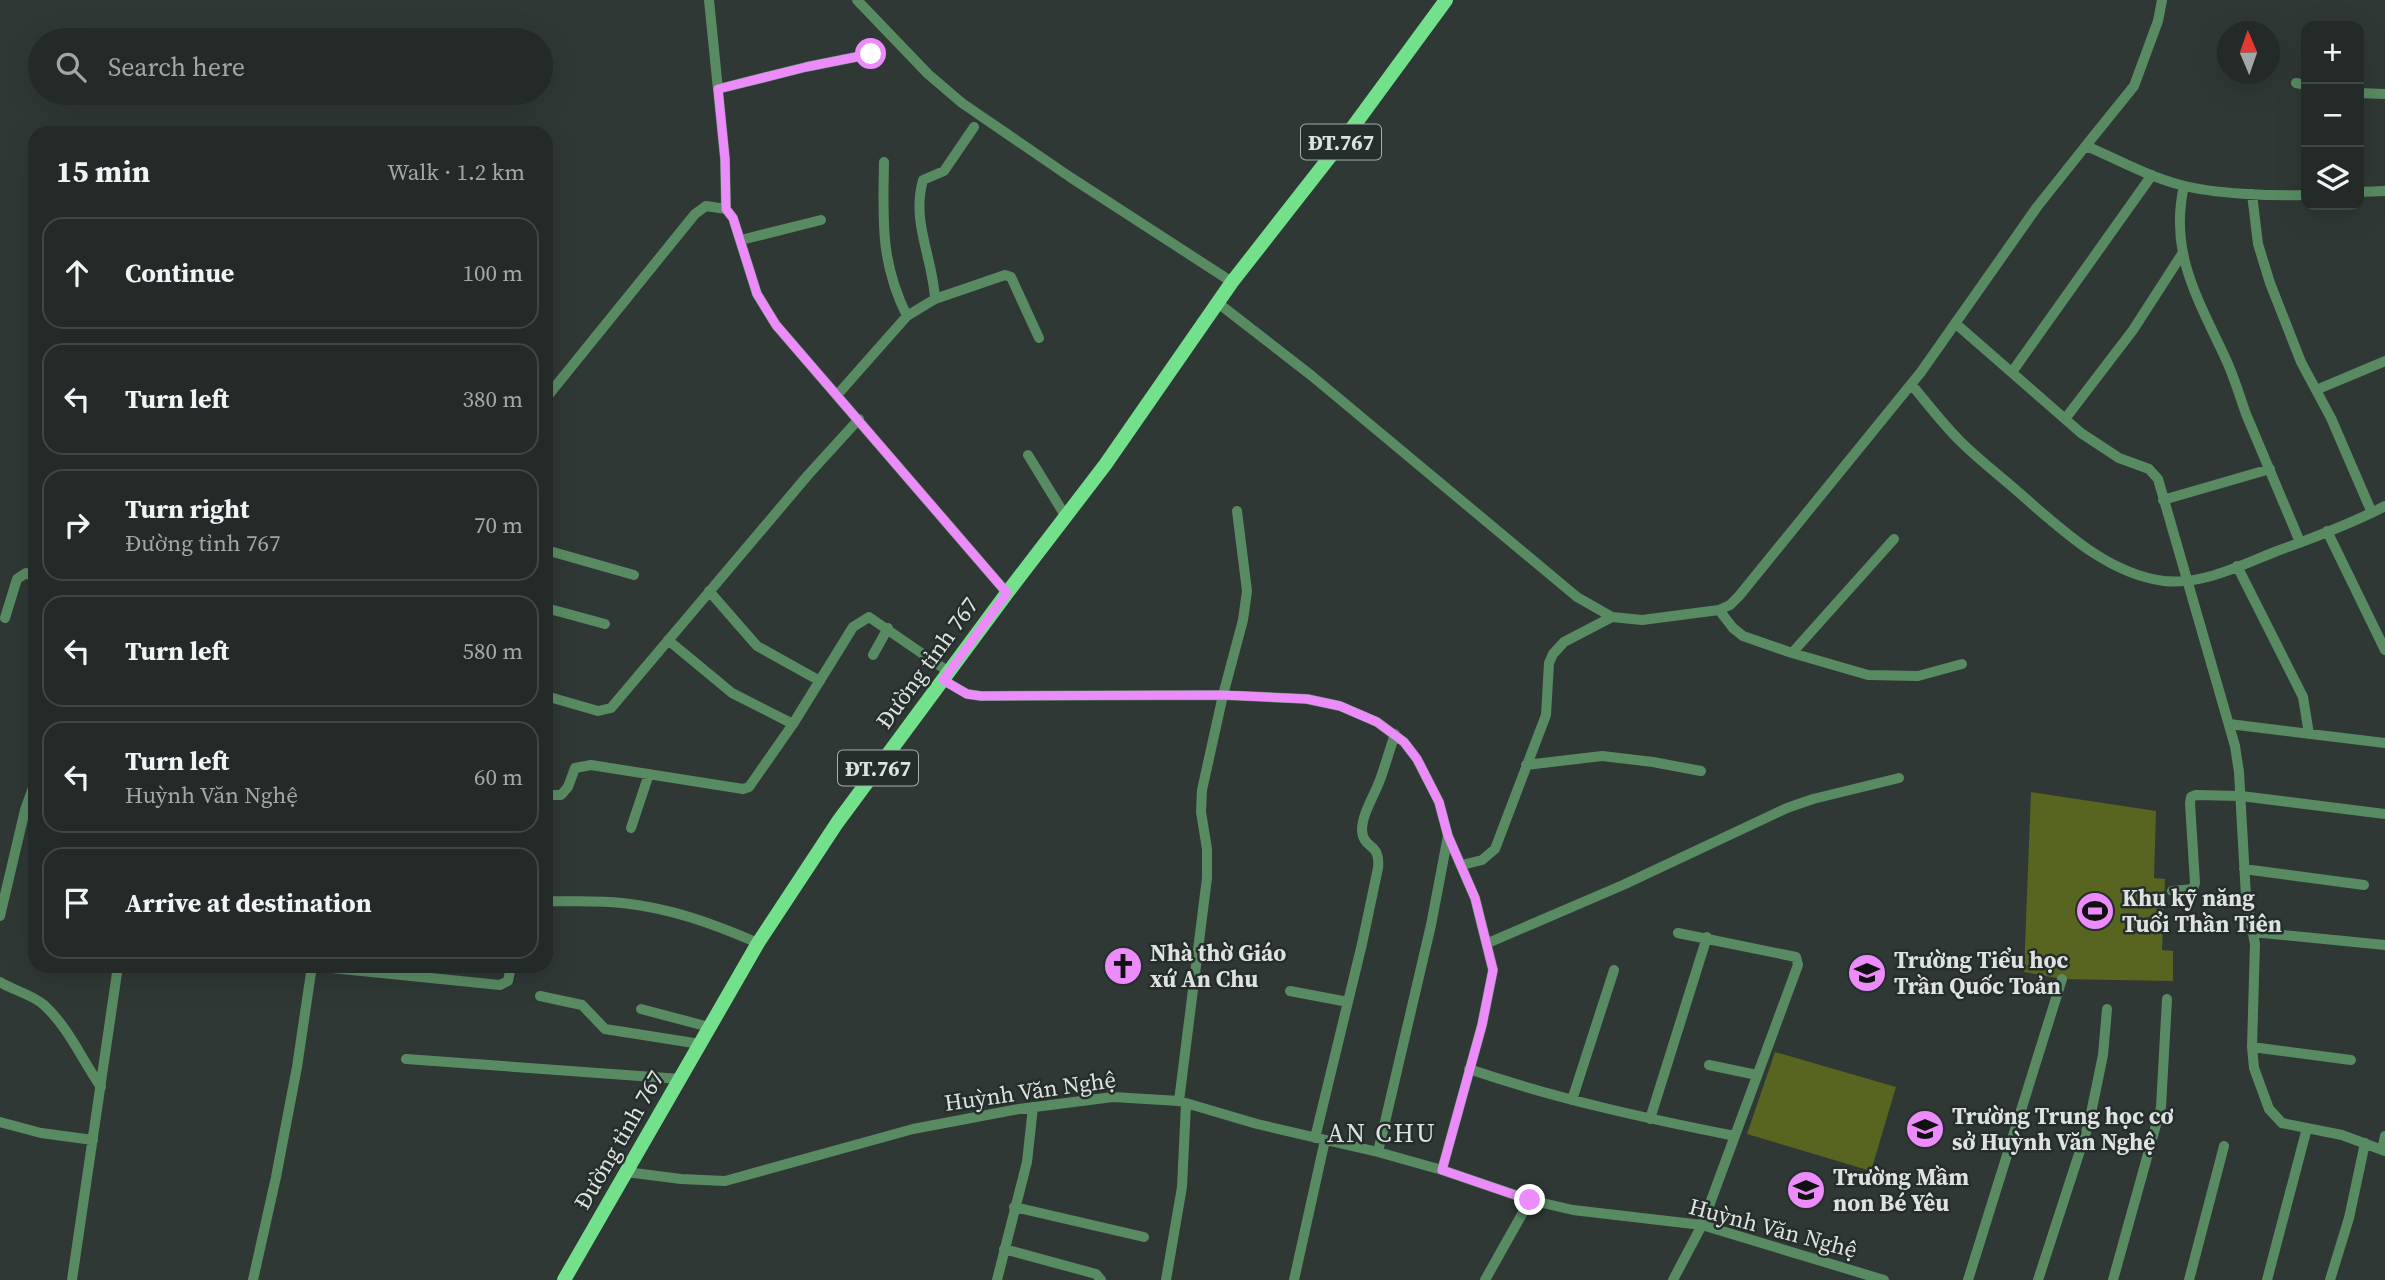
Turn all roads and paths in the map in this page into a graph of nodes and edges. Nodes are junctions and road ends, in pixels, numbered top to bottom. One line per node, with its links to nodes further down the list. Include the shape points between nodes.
1 (709, 0): 6 (street)
2 (857, 0): 22 (street, via 962,103)
3 (1446, 0): 22 (main road, Đường tỉnh 767 / ĐT.767)
4 (2162, 0): 10 (street, via 2134,86)
5 (871, 54): 6 (street)
6 (718, 89): 18 (street)
7 (2364, 93): 8 (street)
8 (2385, 94)
9 (974, 127): 23 (street, via 944,171 923,180 920,190 919,227)
10 (2084, 148): 12 (street); 26 (street)
11 (884, 162): 25 (street, via 885,246 893,284)
12 (2152, 175): 13 (street); 29 (street)
13 (2184, 186): 16 (street); 21 (street, via 2179,211)
14 (2385, 191): 15 (street)
15 (2364, 192)
16 (2252, 194): 17 (street); 32 (street, via 2258,243 2270,283)
17 (2301, 195)
18 (726, 209): 20 (street); 30 (street, via 706,206 695,214)
19 (821, 220): 20 (street)
20 (741, 240): 33 (street, via 757,294 776,325)
21 (2182, 254): 35 (street, via 2133,330); 37 (street)
22 (1232, 282): 24 (main road, Đường tỉnh 767 / ĐT.767)
23 (935, 299): 25 (street); 27 (street, via 1009,275)
24 (1218, 303): 42 (main road, Đường tỉnh 767 / ĐT.767); 55 (street, via 1556,581)
25 (907, 316): 33 (street)
26 (1955, 323): 29 (street); 31 (street)
27 (1039, 338)
28 (2385, 361): 32 (street)
29 (2012, 372): 35 (street)
30 (553, 383)
31 (1911, 384): 50 (street, via 1962,443 2076,541 2137,574); 54 (street, via 1739,596)
32 (2316, 390): 41 (street)
33 (838, 394): 34 (street)
34 (859, 419): 51 (street); 52 (street)
35 (2065, 419): 38 (street, via 2119,458 2153,472)
36 (1028, 455): 42 (street)
37 (2270, 469): 38 (street); 45 (street)
38 (2163, 500): 50 (street)
39 (2385, 506): 41 (street)
40 (1237, 511): 66 (street, via 1247,591)
41 (2372, 513): 43 (street)
42 (1066, 517): 52 (main road, Đường tỉnh 767 / ĐT.767)
43 (2327, 531): 45 (street); 60 (street)
44 (1894, 539): 61 (street)
45 (2300, 542): 47 (street)
46 (553, 552): 49 (street)
47 (2237, 566): 50 (street); 71 (street, via 2303,697)
48 (28, 575): 56 (street, via 16,579)
49 (634, 575)
50 (2188, 580): 69 (street)
51 (709, 591): 59 (street); 65 (street, via 757,646)
52 (1007, 593): 64 (main road, Đường tỉnh 767 / ĐT.767)
53 (553, 610): 57 (street)
54 (1719, 610): 55 (street, via 1642,620); 61 (street, via 1743,636)
55 (1612, 617): 73 (street, via 1564,642 1553,654 1546,715)
56 (5, 618)
57 (605, 624)
58 (888, 628): 62 (street); 64 (street); 65 (street, via 874,618 863,619)
59 (668, 640): 67 (street, via 611,708 598,711); 68 (street, via 732,693)
60 (2385, 650)
61 (1792, 653): 63 (street, via 1873,676 1918,676)
62 (873, 655)
63 (1962, 664)
64 (946, 676): 66 (street, via 967,694 981,696); 92 (main road, Đường tỉnh 767 / ĐT.767, via 837,823)
65 (820, 681): 68 (street)
66 (1223, 695): 70 (street, via 1307,699 1340,706); 119 (street, via 1202,790 1207,878)
67 (553, 698)
68 (793, 724): 75 (street, via 749,787)
69 (2229, 724): 71 (street); 78 (street)
70 (1395, 734): 82 (street, via 1417,759 1431,785); 105 (street, via 1363,824 1366,842 1379,856)
71 (2309, 734): 72 (street)
72 (2385, 743)
73 (1526, 765): 74 (street, via 1602,757); 83 (street, via 1495,849 1482,860)
74 (1701, 771)
75 (649, 774): 77 (street, via 583,766 576,768 565,792); 81 (street)
76 (1899, 778): 93 (street, via 1787,808)
77 (553, 795)
78 (2241, 796): 80 (street); 84 (street); 86 (street, via 2191,797 2195,883 2193,888)
79 (28, 802): 88 (street)
80 (2385, 814)
81 (631, 828)
82 (1448, 836): 83 (street); 131 (street)
83 (1462, 865): 93 (street)
84 (2244, 869): 85 (street); 89 (street)
85 (2364, 885)
86 (2172, 891)
87 (553, 901): 92 (street, via 620,902 662,909)
88 (0, 916)
89 (2252, 932): 94 (street); 110 (street, via 2256,963)
90 (1678, 933): 91 (street)
91 (1707, 937): 115 (street, via 1798,961); 121 (street)
92 (758, 943): 108 (main road, Đường tỉnh 767 / ĐT.767)
93 (1488, 943): 114 (street, via 1492,978)
94 (2385, 945)
95 (1614, 970): 118 (street)
96 (117, 973): 117 (street)
97 (311, 973): 140 (street, via 297,1067)
98 (381, 973): 99 (street, via 500,985 508,981)
99 (510, 973)
100 (2062, 979): 149 (street)
101 (0, 982): 117 (street, via 43,1003 68,1033)
102 (1290, 991): 105 (street)
103 (540, 996): 109 (street, via 582,1005 605,1029)
104 (2167, 999): 151 (street, via 2161,1107)
105 (1348, 1002): 126 (street)
106 (641, 1009): 108 (street)
107 (2107, 1009): 150 (street, via 2089,1123)
108 (709, 1027): 109 (main road, Đường tỉnh 767 / ĐT.767)
109 (700, 1044): 116 (main road, Đường tỉnh 767 / ĐT.767)
110 (2252, 1047): 112 (street); 123 (street, via 2269,1109 2282,1123)
111 (406, 1059): 116 (street)
112 (2351, 1060)
113 (1709, 1065): 115 (street)
114 (1469, 1069): 118 (street); 132 (street)
115 (1757, 1075): 124 (street)
116 (681, 1079): 133 (main road, Đường tỉnh 767 / ĐT.767)
117 (101, 1087): 127 (street)
118 (1572, 1100): 121 (street)
119 (1182, 1102): 120 (street, Huỳnh Văn Nghệ, via 1114,1097); 126 (street, Huỳnh Văn Nghệ); 144 (street, via 1182,1187)
120 (1033, 1107): 133 (street, Huỳnh Văn Nghệ, via 913,1129 725,1181); 135 (street, via 1027,1163)
121 (1650, 1119): 124 (street)
122 (0, 1122): 127 (street)
123 (2307, 1128): 128 (street); 153 (street)
124 (1735, 1136): 136 (street)
125 (2385, 1136): 130 (street)
126 (1320, 1139): 131 (street, Huỳnh Văn Nghệ); 145 (street)
127 (93, 1140): 139 (street)
128 (2365, 1143): 130 (street); 154 (street)
129 (2224, 1146): 152 (street)
130 (2384, 1151)
131 (1378, 1152): 132 (street, Huỳnh Văn Nghệ)
132 (1442, 1170): 134 (street, Huỳnh Văn Nghệ)
133 (626, 1172): 141 (main road, Đường tỉnh 767 / ĐT.767)
134 (1530, 1200): 136 (street, Huỳnh Văn Nghệ, via 1573,1210); 146 (street)
135 (1014, 1207): 137 (street); 138 (street)
136 (1702, 1225): 147 (street); 148 (street, Huỳnh Văn Nghệ)
137 (1144, 1237)
138 (1004, 1249): 142 (street); 143 (street, via 1096,1274)
139 (72, 1280)
140 (253, 1280)
141 (564, 1280)
142 (996, 1280)
143 (1101, 1280)
144 (1166, 1280)
145 (1294, 1280)
146 (1485, 1280)
147 (1673, 1280)
148 (1884, 1280)
149 (1968, 1280)
150 (2038, 1280)
151 (2112, 1280)
152 (2189, 1280)
153 (2267, 1280)
154 (2330, 1280)

